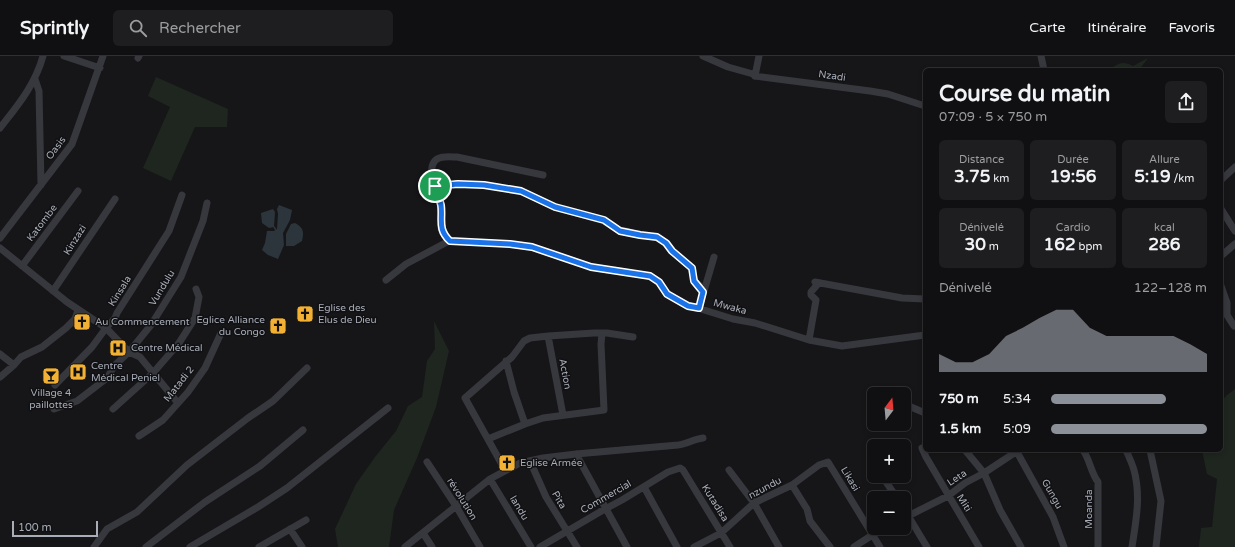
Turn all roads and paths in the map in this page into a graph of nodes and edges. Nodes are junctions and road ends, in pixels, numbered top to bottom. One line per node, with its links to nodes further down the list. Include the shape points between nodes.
1 (43, 56): 10 (street)
2 (64, 56): 7 (street)
3 (103, 56): 7 (street, Oasis)
4 (703, 56): 9 (street, Nzadi)
5 (759, 56): 9 (street)
6 (1041, 56): 8 (street)
7 (100, 68): 16 (street, Oasis, via 72,144)
8 (1044, 68)
9 (756, 76): 11 (street, Nzadi, via 888,94)
10 (35, 80): 12 (street); 16 (street, via 39,91)
11 (923, 105)
12 (0, 128)
13 (1235, 166): 15 (street)
14 (543, 175): 17 (street, via 448,156 434,162 431,171)
15 (1223, 178)
16 (41, 185): 24 (street, Oasis)
17 (435, 186): 25 (street, via 441,206 441,229); 35 (street, via 484,185 521,191 555,207 604,220 620,231 657,237 692,268 694,281)
18 (78, 191): 30 (street, Katombe)
19 (182, 195): 40 (street, Kinsala, via 169,231 115,318)
20 (115, 199): 33 (street, Kinzazi)
21 (207, 204): 47 (street, Vundulu, via 181,277)
22 (1223, 212): 23 (street)
23 (1235, 231)
24 (0, 238)
25 (450, 241): 31 (street, via 406,264); 37 (street, Mwaka, via 532,247 591,267 650,276 659,282 667,294 688,306)
26 (1235, 244): 28 (street)
27 (0, 248): 30 (street)
28 (1223, 254)
29 (714, 257): 35 (street)
30 (22, 266): 33 (street)
31 (386, 280)
32 (196, 289): 52 (street, via 200,297 196,318 180,342)
33 (53, 291): 38 (street)
34 (1223, 291): 39 (street, via 1228,303 1227,315)
35 (703, 292): 37 (street)
36 (923, 299): 46 (street, via 902,298 815,282 816,288 811,292 816,300)
37 (699, 308): 46 (street, Mwaka)
38 (78, 310): 40 (street); 50 (street, via 75,319 66,328 42,347 21,357)
39 (1234, 326)
40 (106, 328): 47 (street); 54 (street, Kinsala, via 92,347)
41 (221, 333): 55 (street, Matadi 2, via 205,368)
42 (602, 333): 44 (street); 45 (street); 61 (street, via 604,410)
43 (923, 335): 46 (street, Mwaka, via 842,346)
44 (548, 336): 49 (street, via 524,341); 61 (street, Action)
45 (632, 338)
46 (809, 340)
47 (129, 352): 52 (street, via 140,357); 59 (street, Vundulu, via 93,390 77,401)
48 (0, 354): 50 (street)
49 (506, 362): 62 (street); 66 (street, via 465,398)
50 (14, 365): 53 (street)
51 (307, 368): 98 (street, via 273,401 187,465 137,512 107,529)
52 (153, 373): 55 (street); 58 (street)
53 (0, 377)
54 (55, 385)
55 (178, 403): 64 (street, Matadi 2, via 158,424)
56 (911, 407): 60 (street)
57 (388, 408): 100 (street, via 287,488)
58 (113, 409)
59 (54, 410)
60 (923, 412)
61 (563, 415): 62 (street)
62 (524, 424): 66 (street)
63 (303, 430): 99 (street, via 260,466 205,502)
64 (139, 436)
65 (703, 438): 74 (street, via 678,445)
66 (488, 439): 78 (street)
67 (924, 452): 85 (street, Miti)
68 (967, 452): 81 (street)
69 (1016, 452): 81 (street, Leta)
70 (1019, 452): 120 (street, Gungu, via 1053,517)
71 (1084, 452): 121 (street, Moanda, via 1098,482)
72 (1127, 452): 122 (street, via 1137,484 1138,511)
73 (1150, 452): 123 (street, via 1160,501)
74 (576, 454): 75 (street); 88 (street)
75 (530, 461): 78 (street); 94 (street, Pita, via 540,488)
76 (427, 462): 87 (street, révolution)
77 (828, 462): 83 (street, nzundu, via 819,465); 92 (street, Likasi)
78 (504, 470): 82 (street)
79 (683, 470): 84 (street, Commercial, via 678,468 668,472); 96 (street, Kutadisa)
80 (729, 470): 86 (street)
81 (984, 473): 85 (street, Leta); 119 (street, via 1000,510)
82 (490, 479): 87 (street); 106 (street, landu)
83 (792, 485): 86 (street, nzundu); 114 (street, via 807,509 810,521)
84 (644, 487): 88 (street, Commercial); 110 (street)
85 (948, 496): 89 (street, Leta); 118 (street, Miti)
86 (754, 503): 96 (street, nzundu); 113 (street)
87 (456, 506): 95 (street); 105 (street, révolution)
88 (605, 509): 94 (street, Commercial); 109 (street)
89 (911, 515)
90 (306, 520): 93 (street)
91 (911, 523): 117 (street)
92 (867, 527)
93 (290, 530): 101 (street); 102 (street)
94 (567, 531): 107 (street, Commercial); 108 (street, Pita)
95 (423, 533): 103 (street); 104 (street)
96 (721, 533): 111 (street, nzundu); 112 (street, Kutadisa)
97 (872, 535): 115 (street); 116 (street, Likasi)
98 (94, 547)
99 (146, 547)
100 (190, 547)
101 (259, 547)
102 (302, 547)
103 (405, 547)
104 (432, 547)
105 (480, 547)
106 (530, 547)
107 (540, 547)
108 (577, 547)
109 (627, 547)
110 (677, 547)
111 (694, 547)
112 (730, 547)
113 (779, 547)
114 (830, 547)
115 (854, 547)
116 (880, 547)
117 (927, 547)
118 (979, 547)
119 (1021, 547)
120 (1064, 547)
121 (1098, 547)
122 (1132, 547)
123 (1156, 547)

